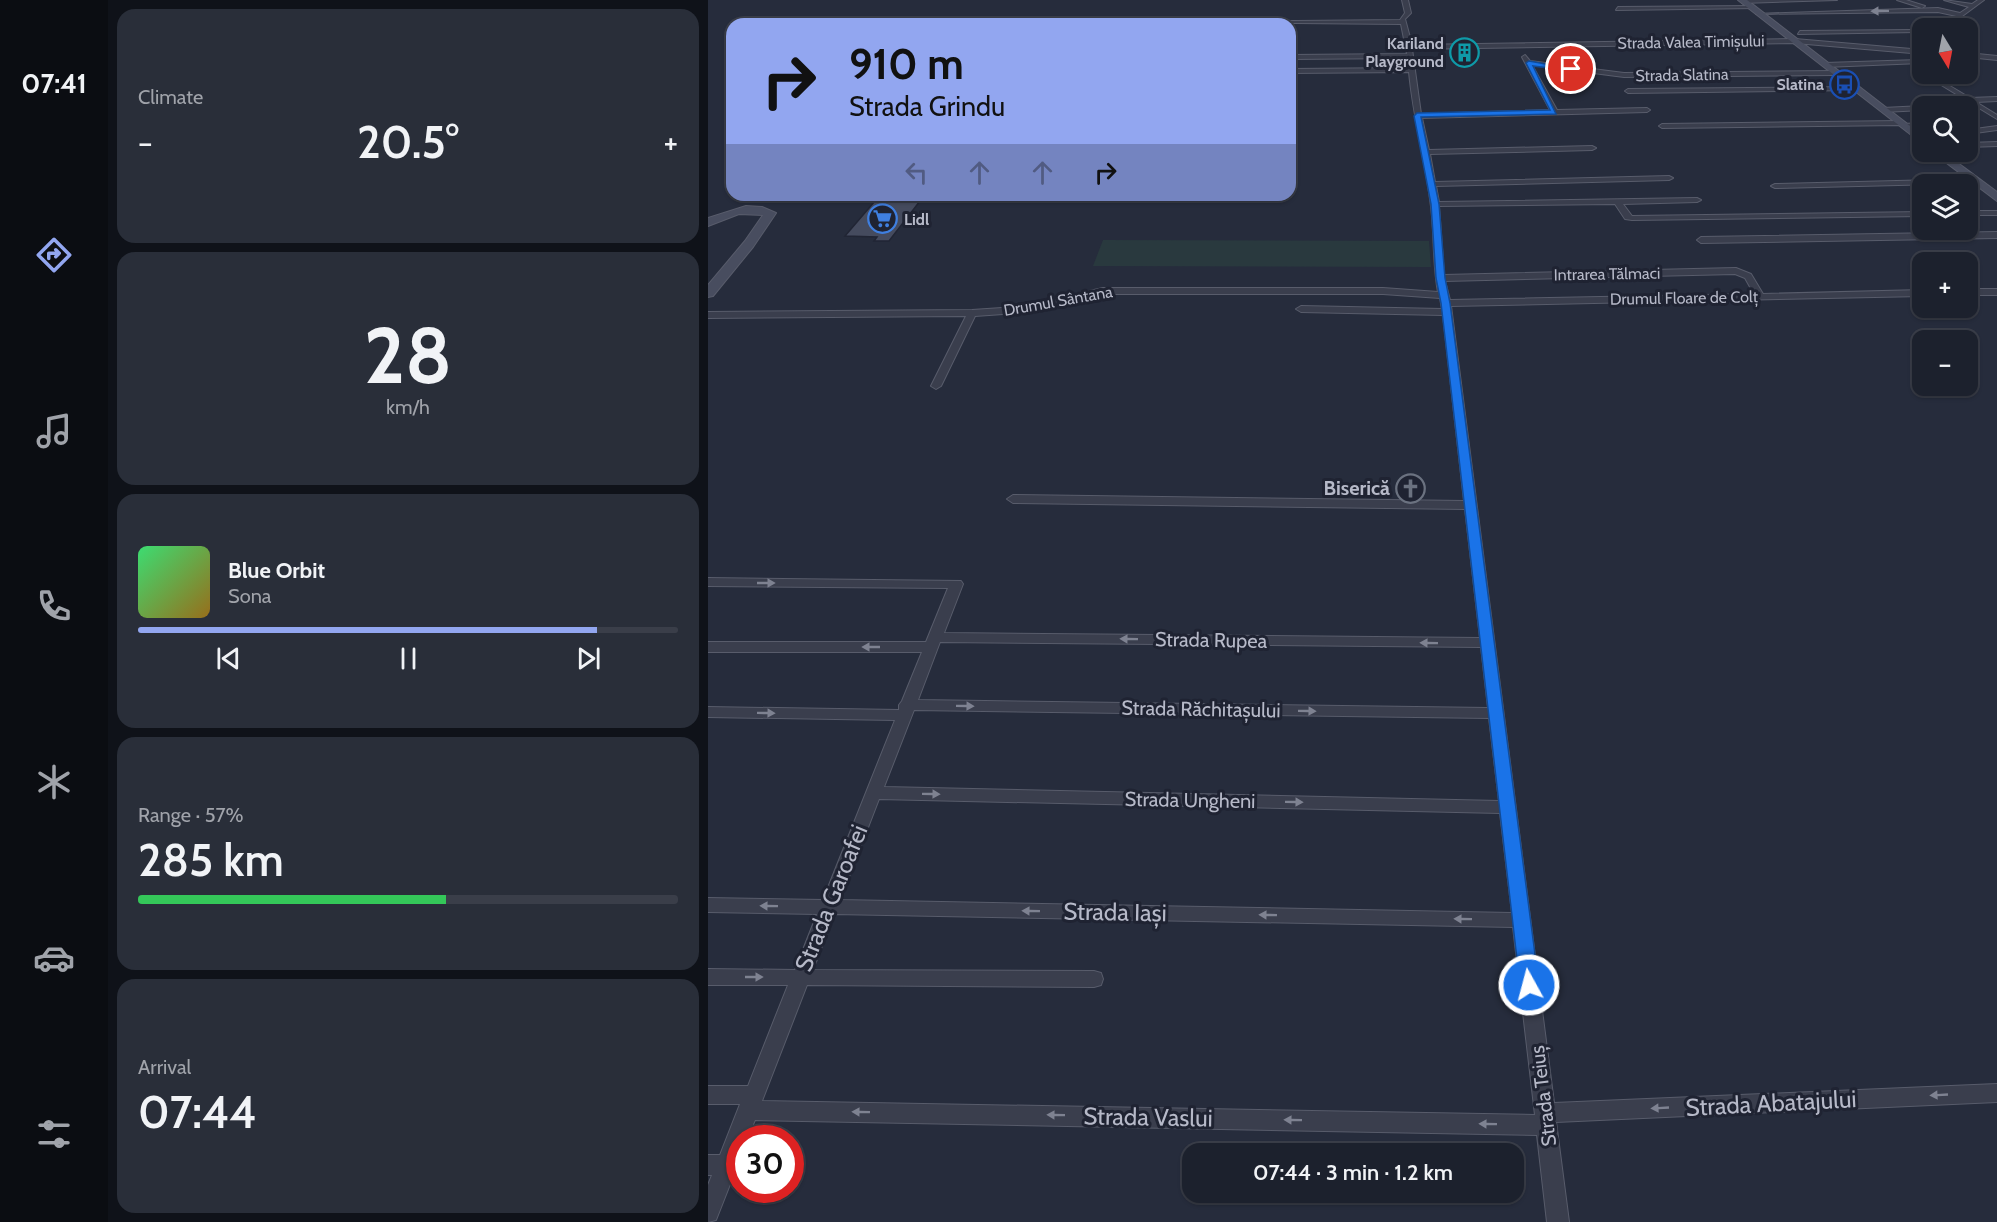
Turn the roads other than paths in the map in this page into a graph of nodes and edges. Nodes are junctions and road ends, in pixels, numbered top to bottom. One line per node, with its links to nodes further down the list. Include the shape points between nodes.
1 (1405, 0): 13 (street, Strada Teiuș, via 1408,13 1402,19)
2 (1834, 0): 6 (street)
3 (1900, 0): 9 (street)
4 (1947, 0): 7 (street)
5 (1981, 0): 7 (street)
6 (1743, 1): 10 (main road)
7 (1973, 6): 9 (street, via 1961,15)
8 (1618, 9): 10 (street)
9 (1938, 10): 10 (street, one-way to 10)
10 (1758, 13): 11 (street); 15 (main road)
11 (1637, 15)
12 (1296, 22): 13 (street)
13 (1404, 22): 19 (street, Strada Teiuș)
14 (1905, 26): 15 (street, via 1914,32)
15 (1785, 33): 16 (main road)
16 (1795, 41): 17 (street, Strada Valea Timișului); 21 (street, Strada Valea Timișului); 28 (main road)
17 (1605, 44): 18 (street, Strada Valea Timișului); 20 (street, via 1612,51)
18 (1518, 45): 19 (street, Strada Valea Timișului); 27 (street)
19 (1408, 47): 22 (street, Strada Teiuș)
20 (1679, 51)
21 (1912, 51)
22 (1409, 56): 24 (street); 29 (street, Strada Teiuș)
23 (1978, 56): 25 (street)
24 (1296, 57)
25 (1997, 58)
26 (1912, 62): 28 (street)
27 (1529, 63): 31 (street, Strada Slatina, via 1624,75); 41 (street)
28 (1825, 64): 31 (main road)
29 (1412, 70): 30 (street); 42 (street, Strada Teiuș)
30 (1296, 71)
31 (1835, 73): 33 (main road)
32 (1942, 84): 34 (street)
33 (1856, 89): 40 (main road); 41 (street, via 1630,91 1647,110)
34 (1958, 96)
35 (1997, 99): 36 (street)
36 (1978, 102)
37 (1997, 106): 38 (street)
38 (1979, 107): 43 (street)
39 (1912, 109): 40 (street)
40 (1883, 110): 45 (main road)
41 (1554, 112): 42 (street)
42 (1417, 116): 54 (street, Strada Teiuș)
43 (1996, 117)
44 (1775, 123): 45 (street)
45 (1901, 123): 46 (street); 47 (street); 49 (main road)
46 (1912, 124)
47 (1662, 126)
48 (1997, 128): 50 (street)
49 (1912, 129)
50 (1978, 131)
51 (1997, 144): 52 (street)
52 (1978, 145)
53 (1592, 148): 54 (street)
54 (1425, 152): 60 (street, Strada Teiuș)
55 (1950, 162): 56 (main road)
56 (1966, 174)
57 (1669, 178): 60 (street)
58 (1912, 183): 61 (street)
59 (1978, 183): 62 (main road)
60 (1432, 184): 65 (street, Strada Teiuș)
61 (1775, 186)
62 (1996, 196)
63 (1697, 200): 64 (street)
64 (1617, 201): 65 (street); 68 (street, via 1629,218)
65 (1435, 204): 72 (street, Strada Teiuș)
66 (1978, 213): 67 (street)
67 (1997, 213)
68 (1912, 214)
69 (708, 222): 75 (main road, via 735,210 770,213)
70 (1997, 235): 71 (street)
71 (1701, 240)
72 (1440, 278): 77 (street, Intrarea Tălmaci, via 1736,272 1748,276); 78 (street, Strada Teiuș)
73 (1978, 292): 74 (street)
74 (1997, 292)
75 (708, 293)
76 (1912, 293): 77 (street, Drumul Floare de Colț)
77 (1761, 297): 78 (street, Drumul Floare de Colț)
78 (1445, 303): 79 (street); 80 (street, Drumul Sântana, via 1383,291 1103,291 1017,310); 84 (street, Strada Teiuș)
79 (1301, 309)
80 (972, 313): 81 (street, Drumul Sântana); 82 (street)
81 (708, 315)
82 (936, 386)
83 (1013, 499): 84 (street)
84 (1470, 505): 87 (street, Strada Teiuș)
85 (708, 582): 86 (street, Strada Garoafei, one-way to 86, via 956,584)
86 (932, 642): 87 (street, Strada Rupea, one-way to 86); 88 (street, Strada Rupea, one-way to 88); 89 (street, Strada Garoafei)
87 (1488, 643): 91 (street, Strada Teiuș)
88 (708, 647)
89 (905, 710): 90 (street, Strada Răchitașului, one-way to 89); 91 (street, Strada Răchitașului, one-way to 91); 92 (street, Strada Garoafei)
90 (708, 712)
91 (1496, 713): 93 (street, Strada Teiuș)
92 (873, 793): 93 (street, Strada Ungheni, one-way to 93); 95 (street, Strada Garoafei)
93 (1508, 807): 96 (street, Strada Teiuș)
94 (708, 905): 95 (street, Strada Iași, one-way to 94)
95 (828, 907): 96 (street, Strada Iași, one-way to 95); 98 (street, Strada Garoafei)
96 (1522, 920): 103 (street, Strada Teiuș)
97 (708, 977): 98 (street, one-way to 98)
98 (800, 978): 99 (street); 102 (street, Strada Garoafei)
99 (1094, 980)
100 (1997, 1093): 103 (street, Strada Abatajului, one-way to 103)
101 (708, 1095): 102 (street, Strada Vaslui)
102 (752, 1102): 103 (street, Strada Vaslui, one-way to 102); 104 (street, Strada Garoafei)
103 (1546, 1119): 106 (street, Strada Teiuș)
104 (718, 1165): 105 (street, Strada Garoafei)
105 (708, 1212)
106 (1558, 1222)

